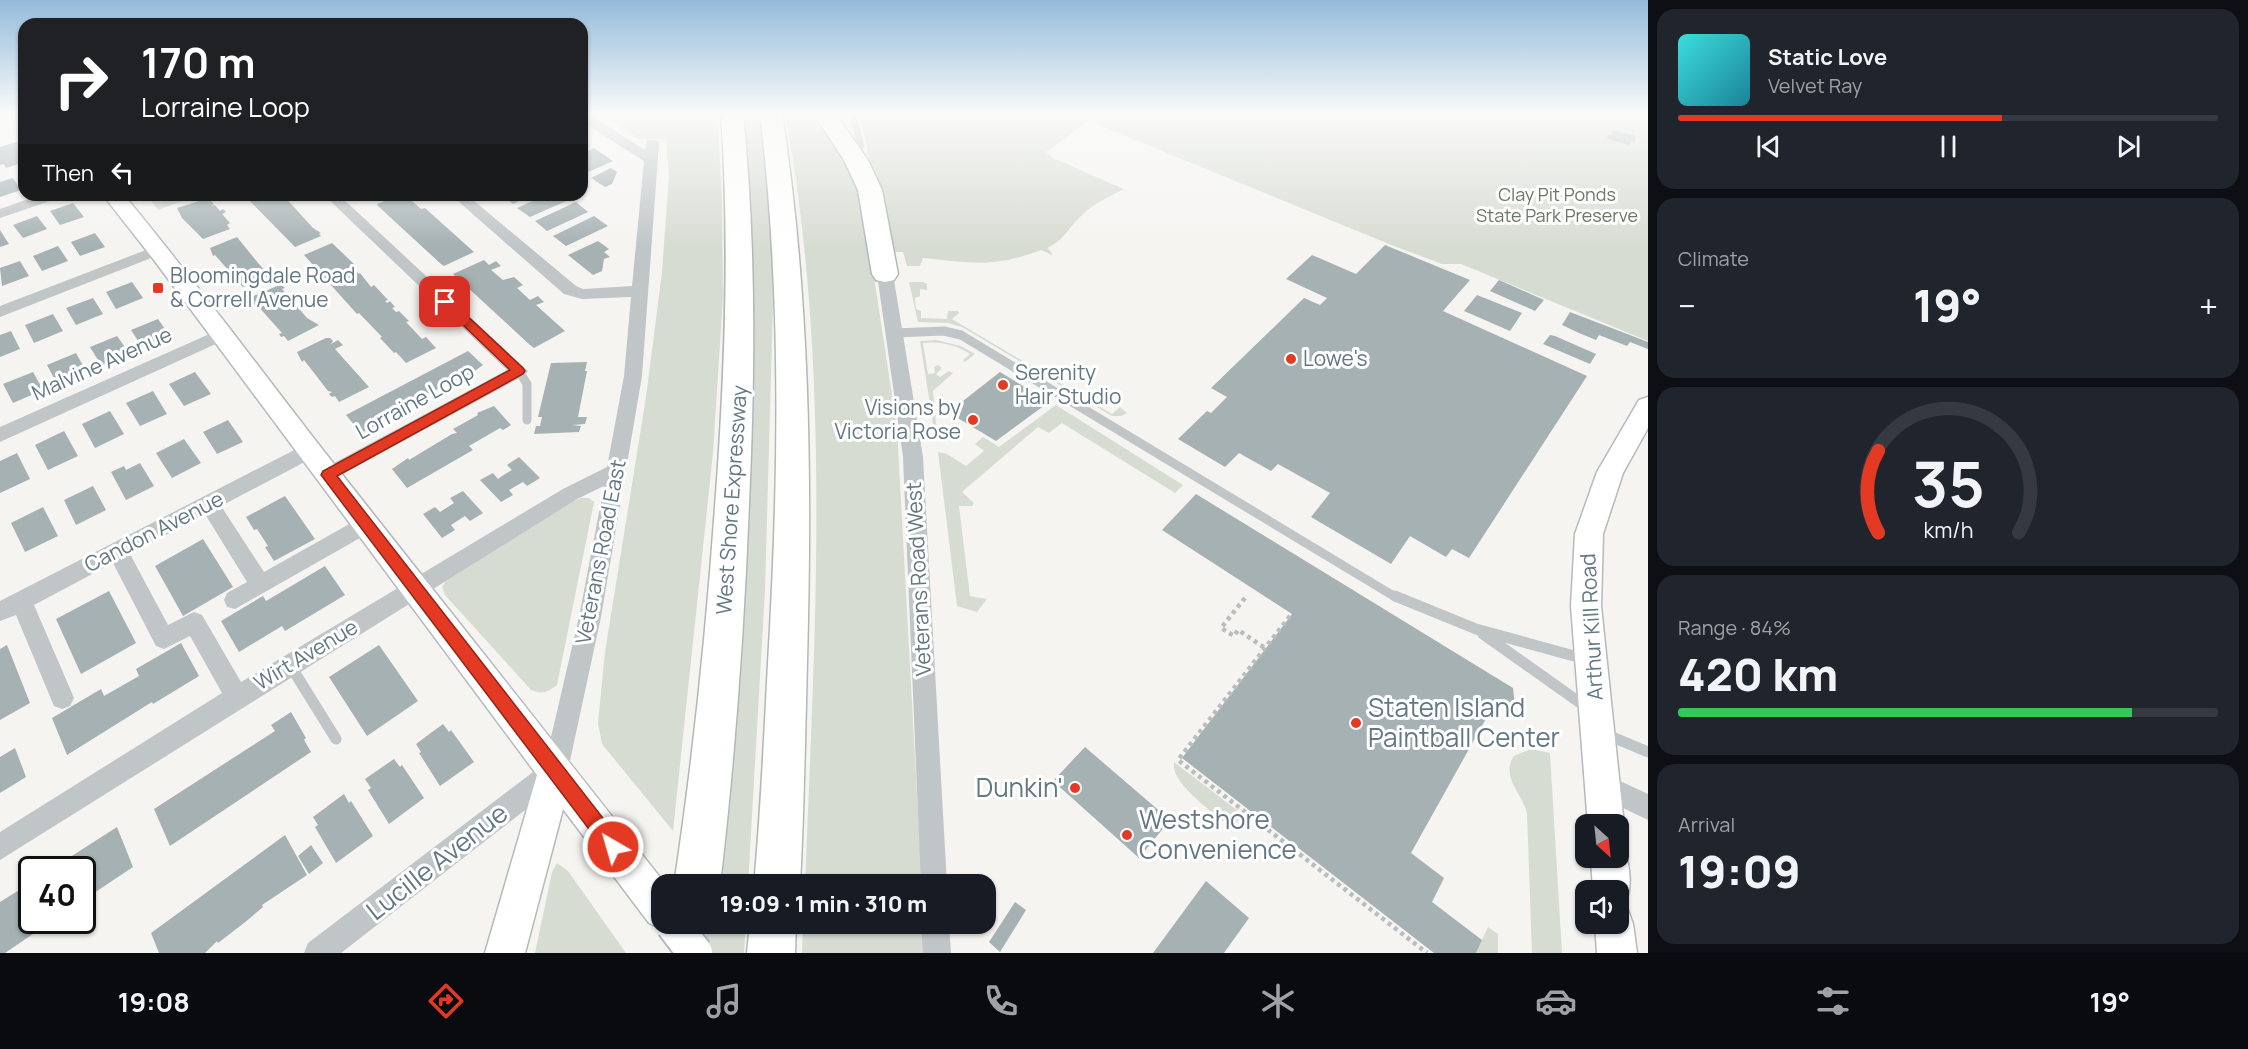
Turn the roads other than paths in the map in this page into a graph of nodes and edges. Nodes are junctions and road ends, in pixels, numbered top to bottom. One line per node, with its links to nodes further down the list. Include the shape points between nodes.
1 (650, 157): 12 (street, Veterans Road East)
2 (735, 157): 44 (highway, West Shore Expressway, via 741,246 740,371 729,569)
3 (777, 157): 45 (highway, via 788,240 793,372 791,565)
4 (854, 157): 11 (highway, via 870,190)
5 (37, 201): 9 (street)
6 (118, 201): 10 (street)
7 (337, 201): 16 (street, Lorraine Loop)
8 (465, 201): 12 (street, via 570,290 582,294)
9 (0, 214)
10 (159, 250): 13 (street); 15 (street)
11 (885, 274): 14 (street, Veterans Road West)
12 (640, 291): 21 (street, Veterans Road East, via 633,375)
13 (0, 312)
14 (894, 333): 31 (lane, via 944,331 962,335 1404,602); 46 (street, Veterans Road West, via 914,457)
15 (223, 334): 19 (street, Malvine Avenue); 20 (street)
16 (519, 371): 18 (lane, via 528,384); 22 (street, Lorraine Loop)
17 (1648, 406): 32 (street, Arthur Kill Road, via 1610,472 1589,534 1586,606)
18 (527, 420)
19 (0, 435)
20 (309, 451): 22 (street); 23 (street, Candon Avenue)
21 (616, 471): 27 (street, Wirt Avenue, via 570,494); 39 (street, Veterans Road East, via 590,617)
22 (328, 475): 24 (street)
23 (209, 503): 25 (street, Candon Avenue); 26 (street)
24 (367, 524): 26 (street); 27 (street)
25 (117, 551): 29 (street, Candon Avenue); 34 (street, via 164,639 194,622)
26 (260, 585): 28 (street)
27 (416, 588): 33 (street, Wirt Avenue); 39 (street)
28 (235, 600)
29 (21, 601): 30 (street, Candon Avenue); 35 (street)
30 (0, 612)
31 (1476, 629): 32 (lane); 36 (lane)
32 (1590, 661): 36 (street, Arthur Kill Road)
33 (290, 665): 34 (street, Wirt Avenue); 37 (lane)
34 (237, 697): 43 (street, Wirt Avenue)
35 (62, 698)
36 (1597, 722): 38 (lane); 40 (street, Arthur Kill Road)
37 (336, 739)
38 (1648, 752)
39 (556, 770): 47 (street); 53 (street, Lucille Avenue); 54 (street, Veterans Road East)
40 (1603, 785): 41 (street); 42 (street, Arthur Kill Road)
41 (1648, 807)
42 (1605, 814)
43 (0, 847)
44 (698, 874)
45 (777, 874)
46 (933, 874)
47 (651, 896)
48 (681, 934): 56 (street, bridge)
49 (690, 934): 55 (highway)
50 (772, 934): 57 (highway)
51 (936, 934): 58 (street)
52 (1615, 934): 59 (street)
53 (318, 953)
54 (505, 953)
55 (687, 953)
56 (695, 953)
57 (771, 953)
58 (937, 953)
59 (1617, 953)

